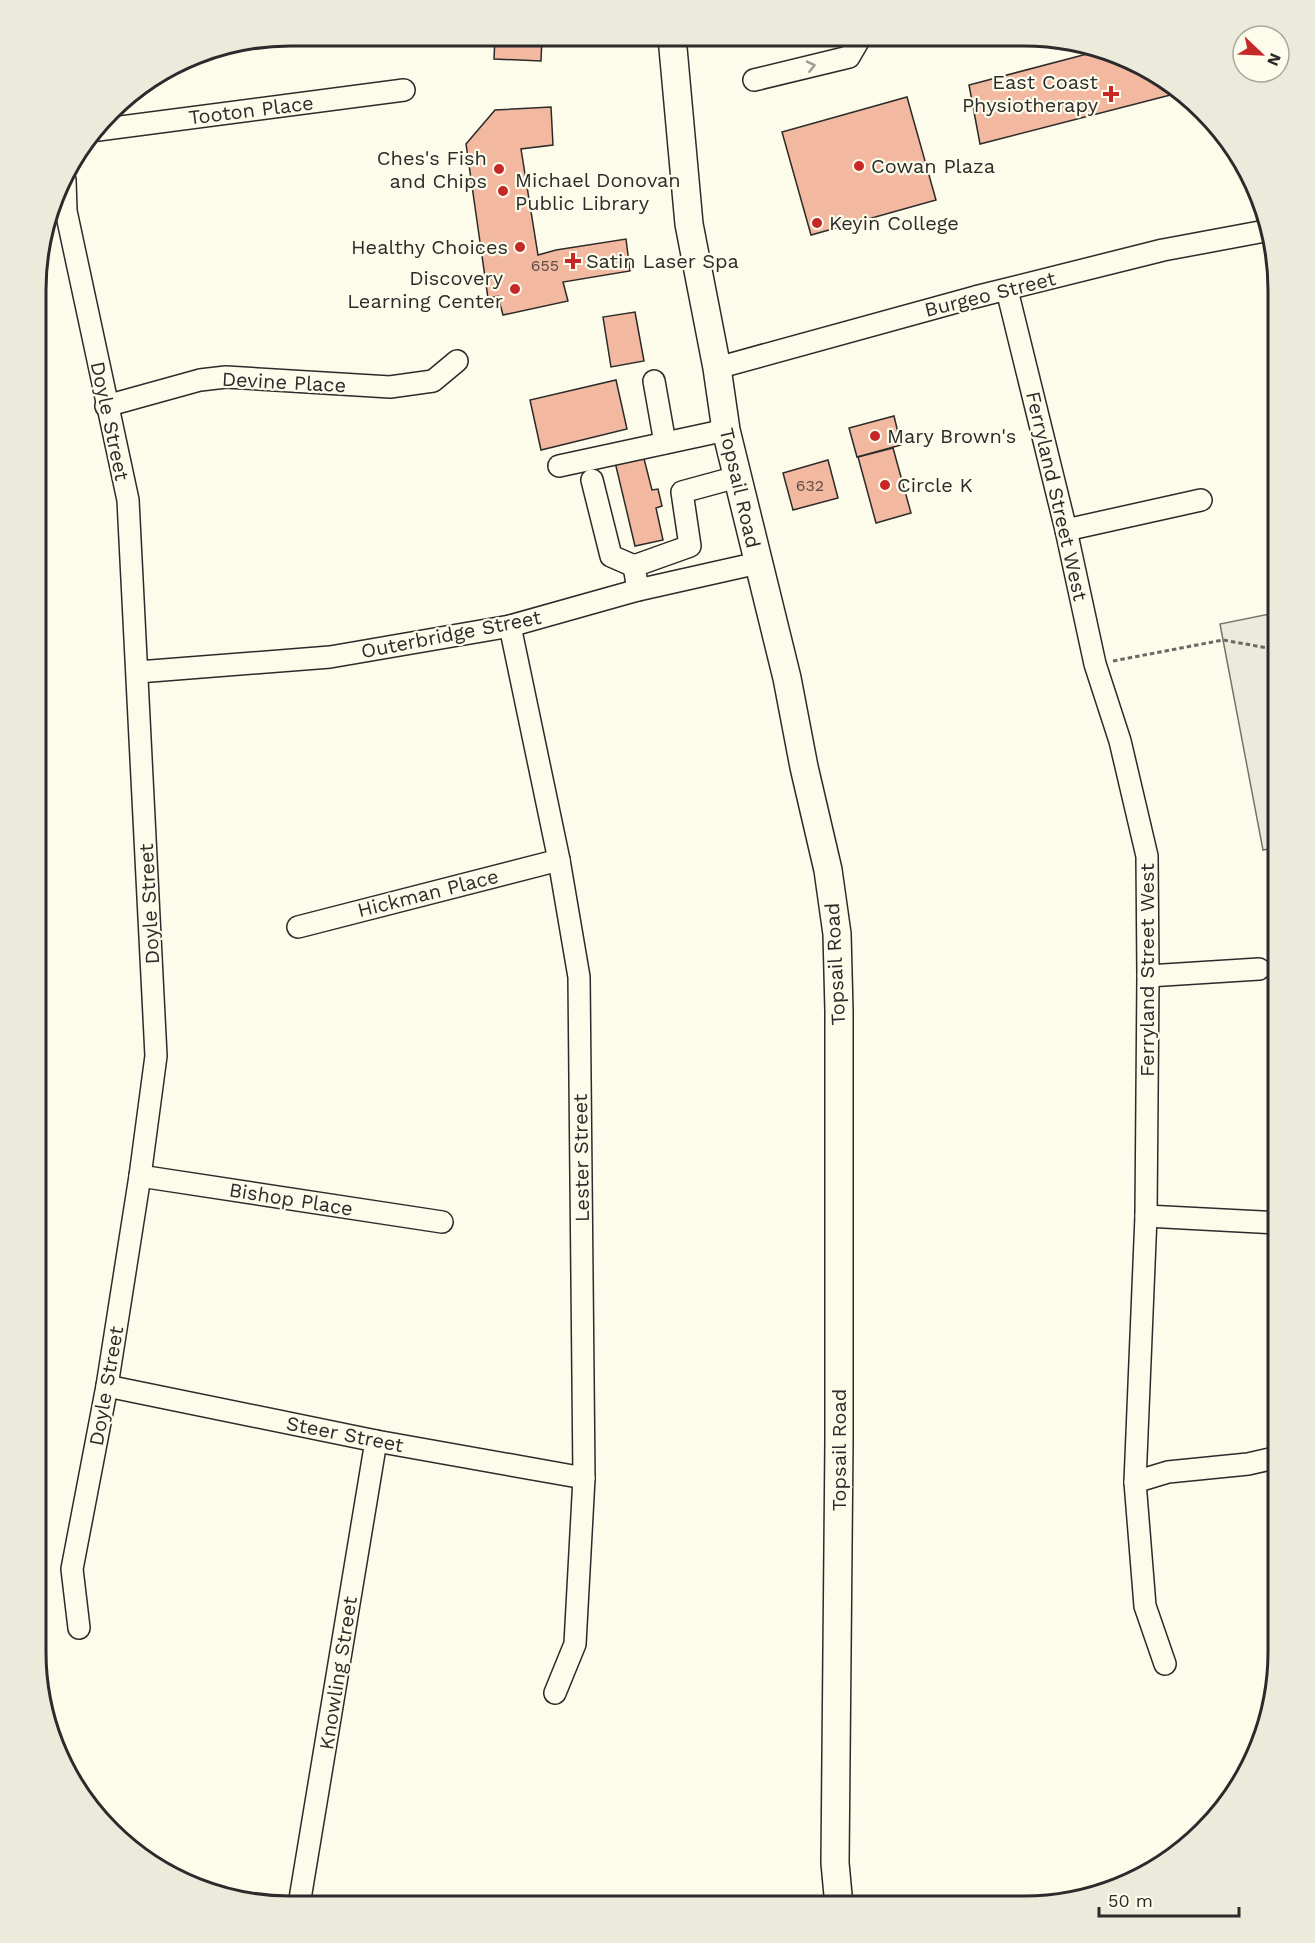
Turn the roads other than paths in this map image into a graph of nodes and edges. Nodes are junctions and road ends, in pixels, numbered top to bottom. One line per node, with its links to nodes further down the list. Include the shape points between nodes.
1 (673, 46): 10 (main road, Topsail Road, via 689,224)
2 (855, 46): 3 (street, one-way to 2, via 849,57)
3 (754, 80)
4 (404, 90): 5 (street, Tooton Place)
5 (108, 129)
6 (65, 197): 12 (street, Doyle Street)
7 (1261, 232): 8 (street, Burgeo Street, via 1163,250)
8 (1007, 290): 10 (street, Burgeo Street); 19 (street, Ferryland Street West)
9 (457, 361): 12 (street, Devine Place, via 433,381 390,387 225,377 200,380)
10 (717, 368): 13 (main road, Topsail Road)
11 (654, 381): 14 (street)
12 (106, 406): 24 (street, Doyle Street, via 128,500)
13 (726, 430): 14 (street); 16 (main road, Topsail Road)
14 (665, 443): 15 (street)
15 (559, 466)
16 (737, 477): 20 (main road, Topsail Road); 21 (street, via 681,492 690,546)
17 (592, 480): 21 (street, via 611,556)
18 (1201, 500): 19 (street)
19 (1066, 530): 28 (street, Ferryland Street West, via 1095,664 1120,741 1147,856)
20 (758, 563): 22 (street, Outerbridge Street); 42 (main road, Topsail Road, via 828,870 837,934)
21 (634, 566): 22 (street)
22 (638, 590): 23 (street, Outerbridge Street)
23 (510, 626): 24 (street, Outerbridge Street, via 330,657); 25 (street, Lester Street)
24 (138, 672): 29 (street, Doyle Street, via 156,1056)
25 (559, 860): 26 (street, Hickman Place); 36 (street, Lester Street, via 579,977)
26 (298, 927)
27 (1259, 969): 28 (street)
28 (1148, 976): 30 (street, Ferryland Street West)
29 (140, 1176): 31 (street, Bishop Place); 33 (street, Doyle Street)
30 (1146, 1216): 32 (street); 37 (street, Ferryland Street West)
31 (442, 1222)
32 (1268, 1222)
33 (106, 1386): 34 (street, Steer Street); 38 (street, Doyle Street, via 72,1569)
34 (376, 1441): 36 (street, Steer Street); 41 (street, Knowling Street)
35 (1268, 1459): 37 (street, via 1168,1472)
36 (584, 1478): 40 (street, Lester Street, via 575,1644)
37 (1135, 1482): 39 (street, Ferryland Street West, via 1145,1606)
38 (79, 1628)
39 (1165, 1664)
40 (555, 1692)
41 (300, 1896)
42 (837, 1896)

